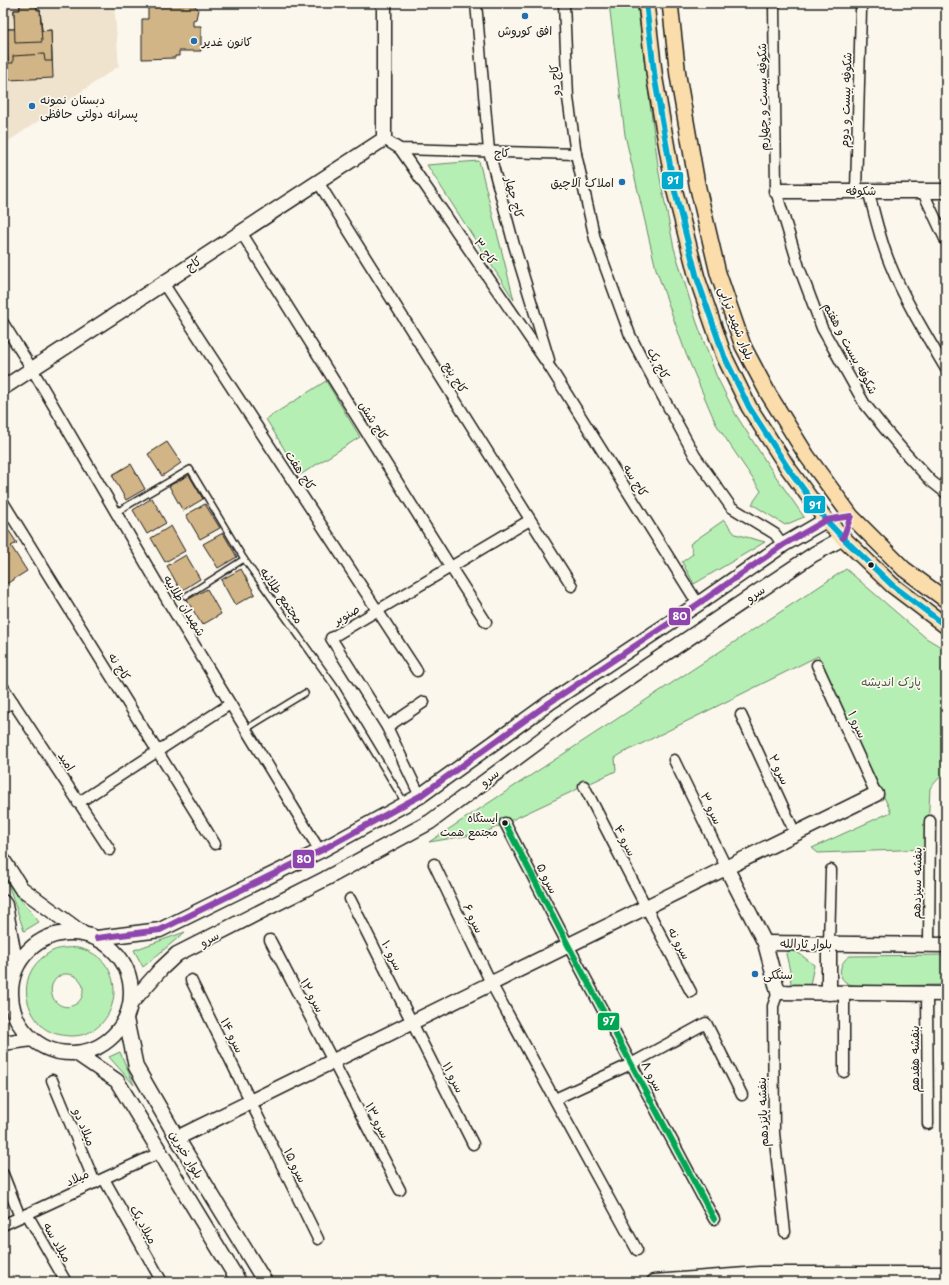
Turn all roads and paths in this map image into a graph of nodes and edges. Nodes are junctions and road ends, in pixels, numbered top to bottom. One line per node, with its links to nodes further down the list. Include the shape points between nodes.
1 (384, 3): 8 (main road)
2 (476, 3): 10 (street, کاج چهار)
3 (564, 3): 11 (street, کاج دو, via 568,98)
4 (646, 3): 30 (main road, بلوار شهید ترابی, via 655,80 674,188 697,278 724,356 749,407 788,468)
5 (670, 3): 28 (main road, بلوار شهید ترابی, via 678,76 697,184 718,273 743,346 769,395 807,456)
6 (774, 3): 15 (street, شکوفه بیست و چهارم)
7 (861, 10): 13 (street, شکوفه بیست و دوم)
8 (384, 139): 9 (street); 12 (main road, کاج)
9 (400, 149): 10 (street, کاج); 22 (street, کاج ۳)
10 (489, 151): 11 (street, کاج); 22 (street, کاج چهار)
11 (576, 154): 32 (street, کاج یک, via 595,239 630,335 645,364 695,456 731,507 775,534)
12 (318, 182): 17 (main road, کاج); 29 (street, کاج پنج)
13 (862, 190): 14 (main road, شکوفه); 15 (main road, شکوفه); 23 (street, شکوفه بیست و دوم, via 890,264)
14 (922, 190): 16 (main road, شکوفه); 18 (street)
15 (776, 191): 25 (street, شکوفه بیست و هفتم, via 799,267 822,328 864,403 926,476)
16 (946, 191)
17 (241, 232): 19 (main road, کاج); 34 (street, کاج شش)
18 (946, 241)
19 (163, 283): 21 (main road, کاج); 39 (street, کاج هفت)
20 (3, 323): 21 (street, شهیدان طلاییه)
21 (32, 369): 24 (main road, کاج); 27 (street, شهیدان طلاییه)
22 (551, 369): 38 (street, کاج سه)
23 (946, 369)
24 (3, 388)
25 (946, 493)
26 (3, 502): 53 (street, کاج نه)
27 (115, 513): 33 (lane, مجتمع طلائیه, via 190,469); 48 (street, شهیدان طلاییه)
28 (851, 516): 30 (main road); 31 (main road); 37 (main road, بلوار شهید ترابی, via 904,569)
29 (530, 520): 34 (street, صنوبر); 35 (street, کاج پنج)
30 (826, 520): 31 (main road, بلوار شهید ترابی); 32 (main road)
31 (843, 538): 41 (main road, بلوار شهید ترابی, via 892,585); 90 (main road, سرو, via 814,554 619,684 430,822 177,954)
32 (783, 545): 38 (main road)
33 (244, 558): 36 (lane); 59 (lane, مجتمع طلائیه, via 335,687)
34 (450, 566): 39 (street, صنوبر); 40 (street, کاج شش)
35 (572, 586)
36 (186, 596)
37 (946, 600)
38 (698, 604): 57 (main road, via 549,702)
39 (378, 610): 43 (street, کاج هفت); 51 (street, صنوبر, via 331,638)
40 (486, 622)
41 (946, 626)
42 (817, 665): 56 (street, سرو ۱)
43 (417, 671)
44 (3, 687): 46 (street, امید)
45 (305, 693): 52 (lane)
46 (13, 702): 49 (street); 58 (street, امید)
47 (424, 702): 51 (street)
48 (230, 704): 52 (street, شهیدان طلاییه); 53 (street)
49 (3, 708)
50 (741, 716): 62 (street, سرو ۲)
51 (387, 727): 57 (street, صنوبر)
52 (246, 729): 65 (street, شهیدان طلاییه)
53 (158, 752): 58 (street); 63 (street, کاج نه)
54 (674, 760): 68 (street, سرو ۳)
55 (584, 786): 72 (street, سرو ۴)
56 (876, 794): 62 (main road)
57 (420, 796): 59 (main road)
58 (78, 803): 64 (street, امید)
59 (405, 804): 65 (main road)
60 (930, 821): 79 (street, بنفشه سیزدهم)
61 (505, 823): 78 (street, سرو ۵)
62 (795, 833): 68 (main road)
63 (215, 844)
64 (110, 850)
65 (320, 851): 74 (main road, via 160,930)
66 (3, 860): 73 (main road, via 21,888)
67 (434, 864): 83 (street, سرو ۶)
68 (726, 867): 72 (main road); 76 (main road)
69 (831, 870): 77 (street)
70 (350, 899): 92 (street, سرو ۱۰)
71 (3, 902): 81 (main road)
72 (646, 907): 78 (main road); 84 (street, سرو نه)
73 (82, 933): 74 (main road); 81 (main road, via 66,932 36,943)
74 (96, 938): 90 (main road, via 110,946 128,972)
75 (270, 940): 96 (street, سرو ۱۲)
76 (765, 943): 77 (main road, بلوار ثارالله); 85 (main road, بلوار ثارالله)
77 (829, 943): 79 (main road, بلوار ثارالله); 86 (main road)
78 (568, 945): 83 (main road); 97 (street, سرو ۸)
79 (929, 945): 80 (main road, بلوار ثارالله)
80 (946, 945)
81 (11, 975): 93 (main road, via 12,1003 16,1016 22,1029)
82 (191, 980): 102 (street, سرو ۱۴)
83 (491, 984): 92 (main road); 101 (street, سرو ۶)
84 (691, 992)
85 (778, 992): 86 (main road); 113 (street, بنفشه پانزدهم, via 773,1006 774,1133)
86 (829, 993): 87 (main road)
87 (844, 993): 88 (main road); 98 (street)
88 (927, 994): 89 (main road); 103 (street, بنفشه هفدهم)
89 (946, 994)
90 (131, 1003): 91 (main road)
91 (126, 1019): 95 (main road, via 106,1043 92,1050); 104 (main road, بلوار خیرین, via 136,1067)
92 (412, 1022): 96 (main road); 105 (street, سرو ۱۱)
93 (32, 1039): 94 (main road); 95 (main road, via 45,1048 60,1053)
94 (3, 1043)
95 (76, 1053): 106 (main road, بلوار خیرین, via 117,1081)
96 (333, 1061): 102 (main road); 109 (street, سرو ۱۳)
97 (631, 1064): 100 (street, via 706,1023); 101 (street); 111 (street, سرو ۸)
98 (844, 1072)
99 (52, 1080): 108 (street, میلاد دو)
100 (742, 1095)
101 (555, 1099): 115 (street, سرو ۶)
102 (251, 1102): 104 (main road); 114 (street, سرو ۱۵)
103 (928, 1124)
104 (177, 1138): 120 (main road, بلوار خیرین)
105 (473, 1144)
106 (161, 1152): 108 (street, میلاد); 119 (main road, بلوار خیرین)
107 (3, 1174): 110 (street, میلاد سه)
108 (99, 1181): 110 (street, میلاد); 118 (street, میلاد یک)
109 (400, 1190)
110 (24, 1216): 112 (street, میلاد); 117 (street, میلاد سه)
111 (714, 1219)
112 (3, 1225)
113 (785, 1232)
114 (318, 1239)
115 (637, 1250)
116 (946, 1274): 121 (main road, via 759,1274)
117 (66, 1282)
118 (162, 1282)
119 (239, 1282)
120 (266, 1282)
121 (654, 1282)

